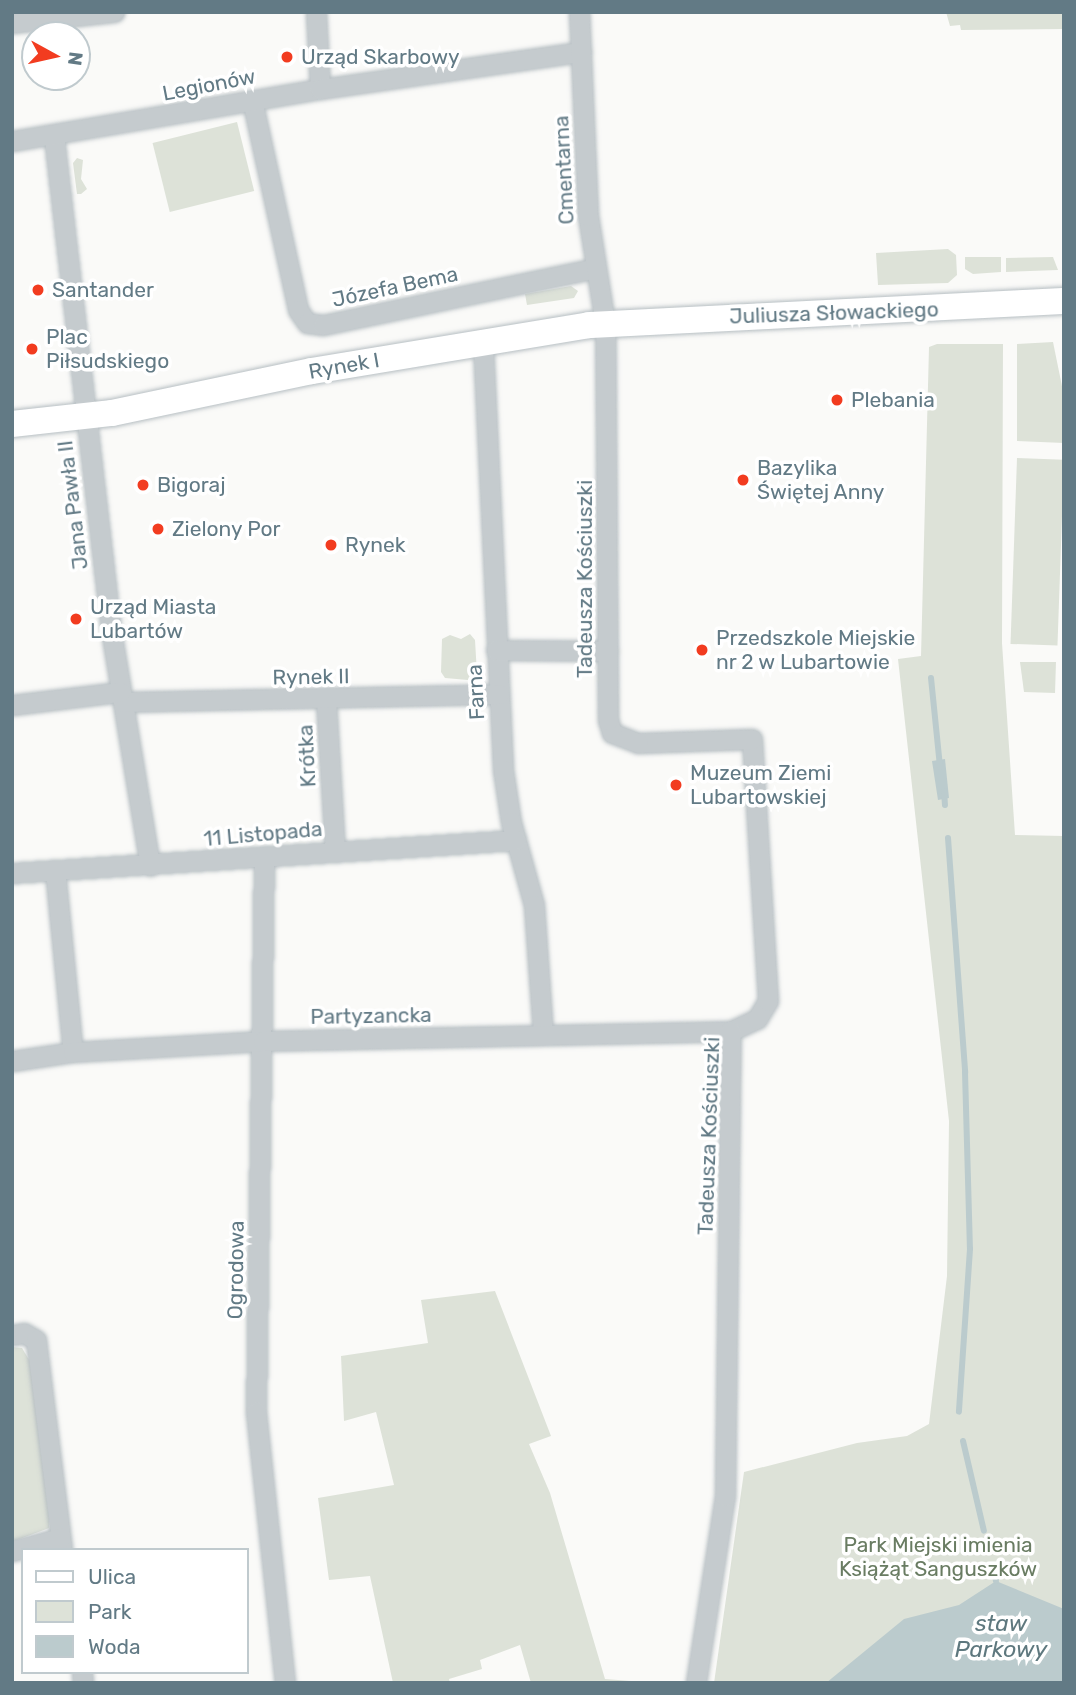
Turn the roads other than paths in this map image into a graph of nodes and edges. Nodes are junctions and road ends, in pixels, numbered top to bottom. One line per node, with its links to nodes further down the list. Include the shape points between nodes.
1 (114, 12): 4 (street)
2 (316, 12): 6 (street)
3 (579, 12): 5 (street, Cmentarna)
4 (12, 23)
5 (581, 52): 6 (street, Legionów); 10 (street, Cmentarna, via 587,204)
6 (320, 89): 7 (street, Legionów)
7 (252, 100): 8 (street, Legionów); 10 (street, Józefa Bema, via 298,310 307,323 323,325)
8 (54, 137): 9 (street, Legionów); 14 (street, Jana Pawła II)
9 (12, 141)
10 (595, 268): 12 (street, Cmentarna)
11 (1064, 301): 12 (main road, Juliusza Słowackiego)
12 (605, 323): 13 (main road, Rynek I); 17 (street, Tadeusza Kościuszki)
13 (483, 344): 14 (main road, Rynek I, via 313,371); 16 (street, Farna)
14 (85, 417): 15 (main road, Rynek I); 19 (street, Jana Pawła II)
15 (12, 424)
16 (496, 650): 17 (street); 18 (street, Farna)
17 (608, 651): 28 (street, Tadeusza Kościuszki, via 608,720 612,733 622,740 752,739 768,1001 757,1019)
18 (499, 694): 20 (street, Rynek II); 22 (street, Farna, via 506,798)
19 (122, 697): 20 (street, Rynek II); 21 (street, Rynek II); 25 (street, Jana Pawła II)
20 (326, 700): 23 (street, Krótka)
21 (12, 705)
22 (516, 840): 23 (street, 11 Listopada); 29 (street, Farna, via 534,905)
23 (335, 850): 24 (street, 11 Listopada)
24 (264, 856): 25 (street, 11 Listopada); 30 (street, Ogrodowa)
25 (150, 866): 26 (street, 11 Listopada)
26 (55, 870): 27 (street, 11 Listopada); 31 (street)
27 (12, 873)
28 (731, 1031): 29 (street, Partyzancka); 37 (street, Tadeusza Kościuszki, via 725,1496)
29 (542, 1034): 30 (street, Partyzancka)
30 (263, 1041): 31 (street, Partyzancka); 36 (street, Ogrodowa, via 256,1412)
31 (73, 1052): 32 (street, Partyzancka)
32 (12, 1061)
33 (12, 1335): 34 (street, via 24,1333 36,1340)
34 (61, 1544): 35 (street)
35 (33, 1548)
36 (285, 1683)
37 (696, 1683)

